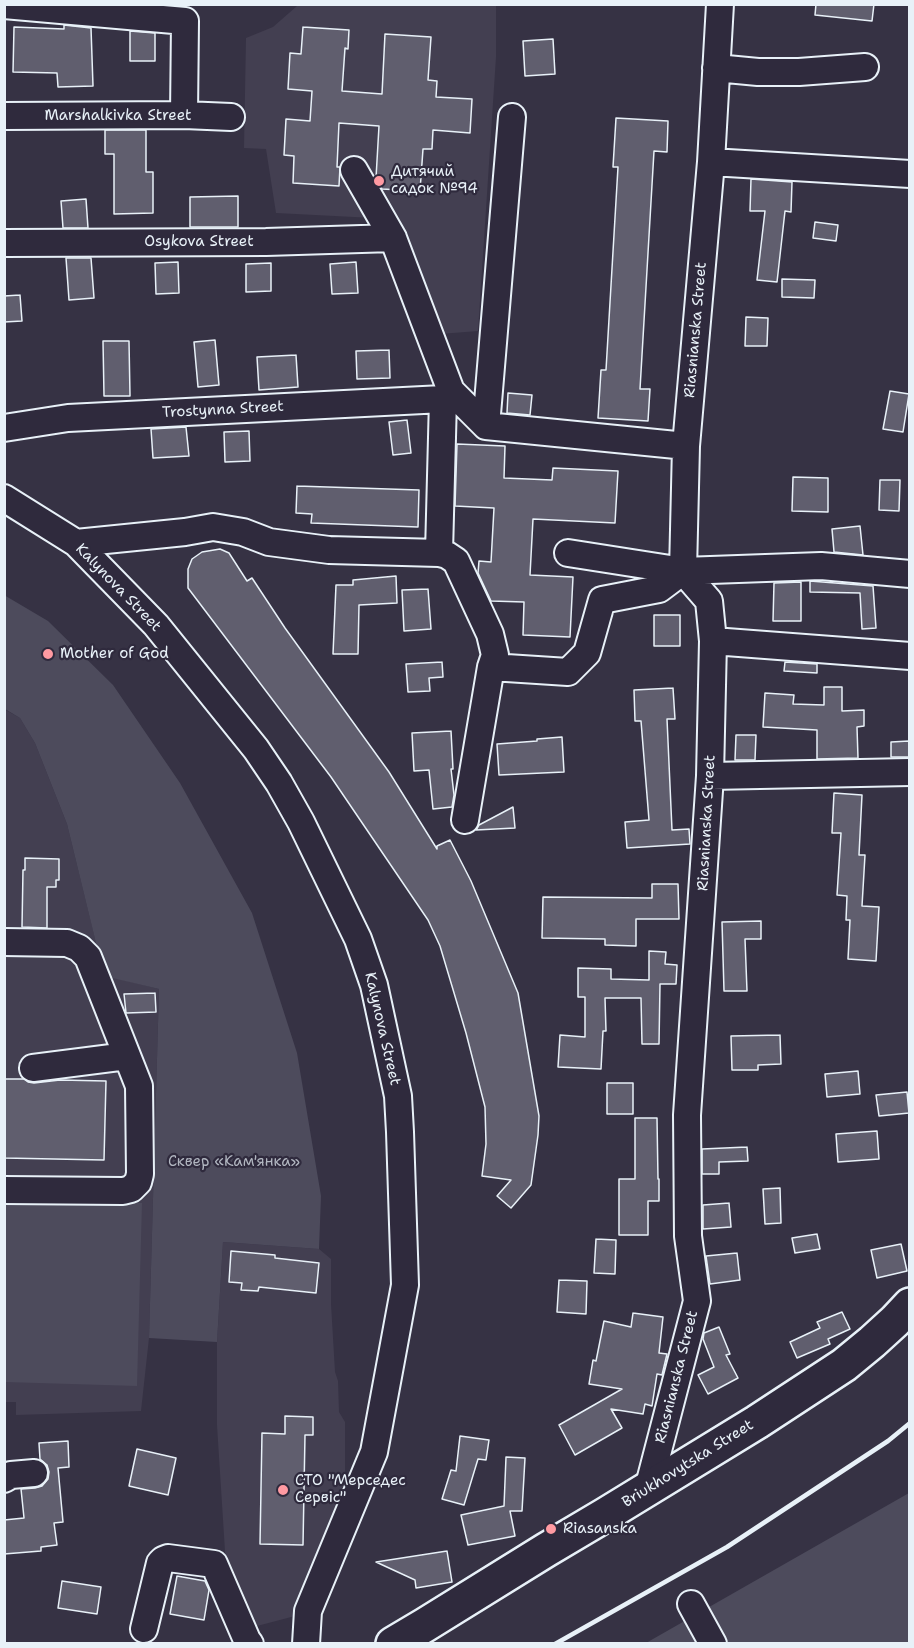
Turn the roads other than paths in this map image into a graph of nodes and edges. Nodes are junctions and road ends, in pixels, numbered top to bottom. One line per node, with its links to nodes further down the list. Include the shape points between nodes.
1 (720, 4): 4 (street, Riasnianska Street)
2 (4, 5): 5 (street, via 185,21)
3 (865, 67): 4 (street, via 799,72)
4 (716, 68): 9 (street, Riasnianska Street)
5 (184, 115): 6 (street, Marshalkivka Street); 7 (street, Marshalkivka Street)
6 (4, 116)
7 (231, 117)
8 (512, 117): 15 (street)
9 (711, 162): 11 (street); 17 (street, Riasnianska Street)
10 (354, 170): 12 (street)
11 (909, 174)
12 (393, 238): 13 (street, Osykova Street); 14 (street)
13 (4, 243)
14 (447, 395): 15 (street); 16 (street, Trostynna Street, via 68,418); 20 (street)
15 (486, 426): 17 (street)
16 (4, 428)
17 (686, 446): 23 (street, Riasnianska Street)
18 (4, 498): 19 (street, Kalynova Street)
19 (76, 543): 20 (street, via 213,527 269,542 328,549); 41 (street, Kalynova Street, via 156,625 279,783 358,939 374,984 394,1076 400,1132 405,1285 374,1452 308,1611)
20 (439, 553): 26 (street, via 456,561 490,634 495,655)
21 (568, 553): 23 (street)
22 (909, 574): 23 (street, via 821,566)
23 (686, 575): 24 (street, Riasnianska Street, via 709,601); 26 (street, via 659,588 602,600 587,653 568,672)
24 (713, 641): 25 (street); 28 (street, Riasnianska Street)
25 (909, 656)
26 (491, 668): 29 (street)
27 (909, 772): 28 (street)
28 (710, 776): 37 (street, Riasnianska Street, via 687,1115 688,1236 697,1300)
29 (465, 820)
30 (4, 942): 31 (street, via 67,943 84,952 92,963)
31 (127, 1056): 32 (street); 33 (street, via 139,1086 138,1182 123,1191)
32 (33, 1068)
33 (4, 1190)
34 (909, 1305): 37 (main road, Briukhovytska Street, via 844,1365)
35 (34, 1473): 36 (street)
36 (4, 1479)
37 (648, 1489): 42 (main road, Briukhovytska Street)
38 (691, 1604): 43 (street)
39 (144, 1629): 40 (street, via 159,1563 168,1558 214,1564)
40 (250, 1644)
41 (306, 1644)
42 (393, 1644)
43 (713, 1644)

